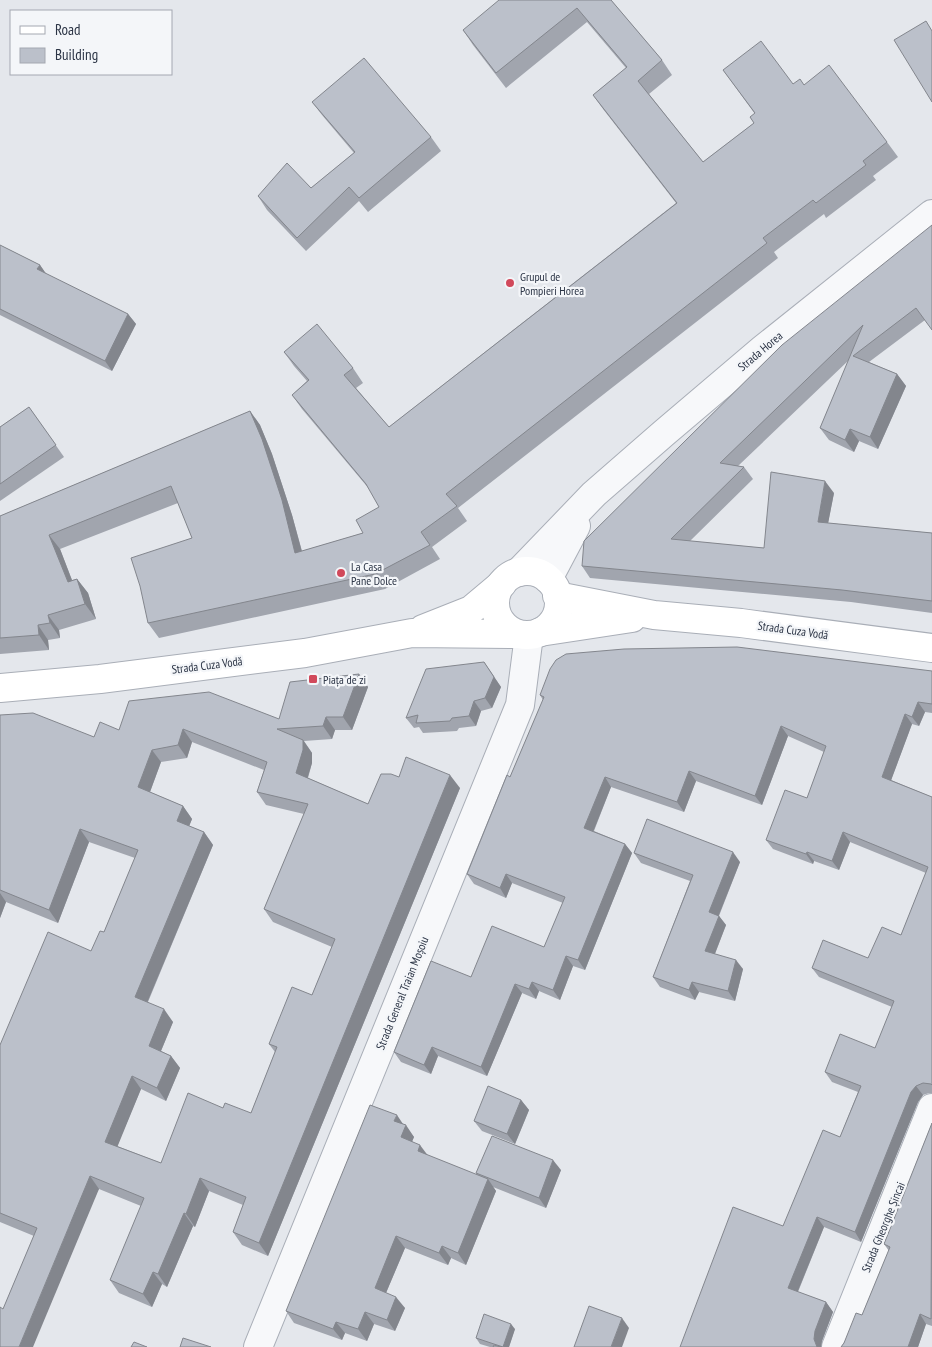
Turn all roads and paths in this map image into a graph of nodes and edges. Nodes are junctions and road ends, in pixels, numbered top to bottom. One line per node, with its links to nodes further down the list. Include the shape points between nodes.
1 (932, 214): 2 (street, Strada Horea, via 763,348)
2 (594, 494): 3 (street, Strada Horea); 4 (street, Strada Horea)
3 (511, 578): 4 (main road, via 530,572 539,574); 6 (main road, Strada Cuza Vodă, via 471,610); 7 (main road, via 496,595 498,619 506,628)
4 (552, 587): 5 (main road, Strada Cuza Vodă); 7 (main road, via 558,606 555,617 549,626)
5 (654, 615): 7 (main road, Strada Cuza Vodă); 8 (main road, Strada Cuza Vodă)
6 (412, 633): 7 (main road, Strada Cuza Vodă); 9 (main road, Strada Cuza Vodă, via 306,653)
7 (529, 634): 11 (street, Strada General Traian Moșoiu, via 520,704)
8 (932, 648)
9 (0, 688)
10 (932, 1108): 12 (street, Strada Gheorghe Șincai)
11 (258, 1347)
12 (836, 1347)

